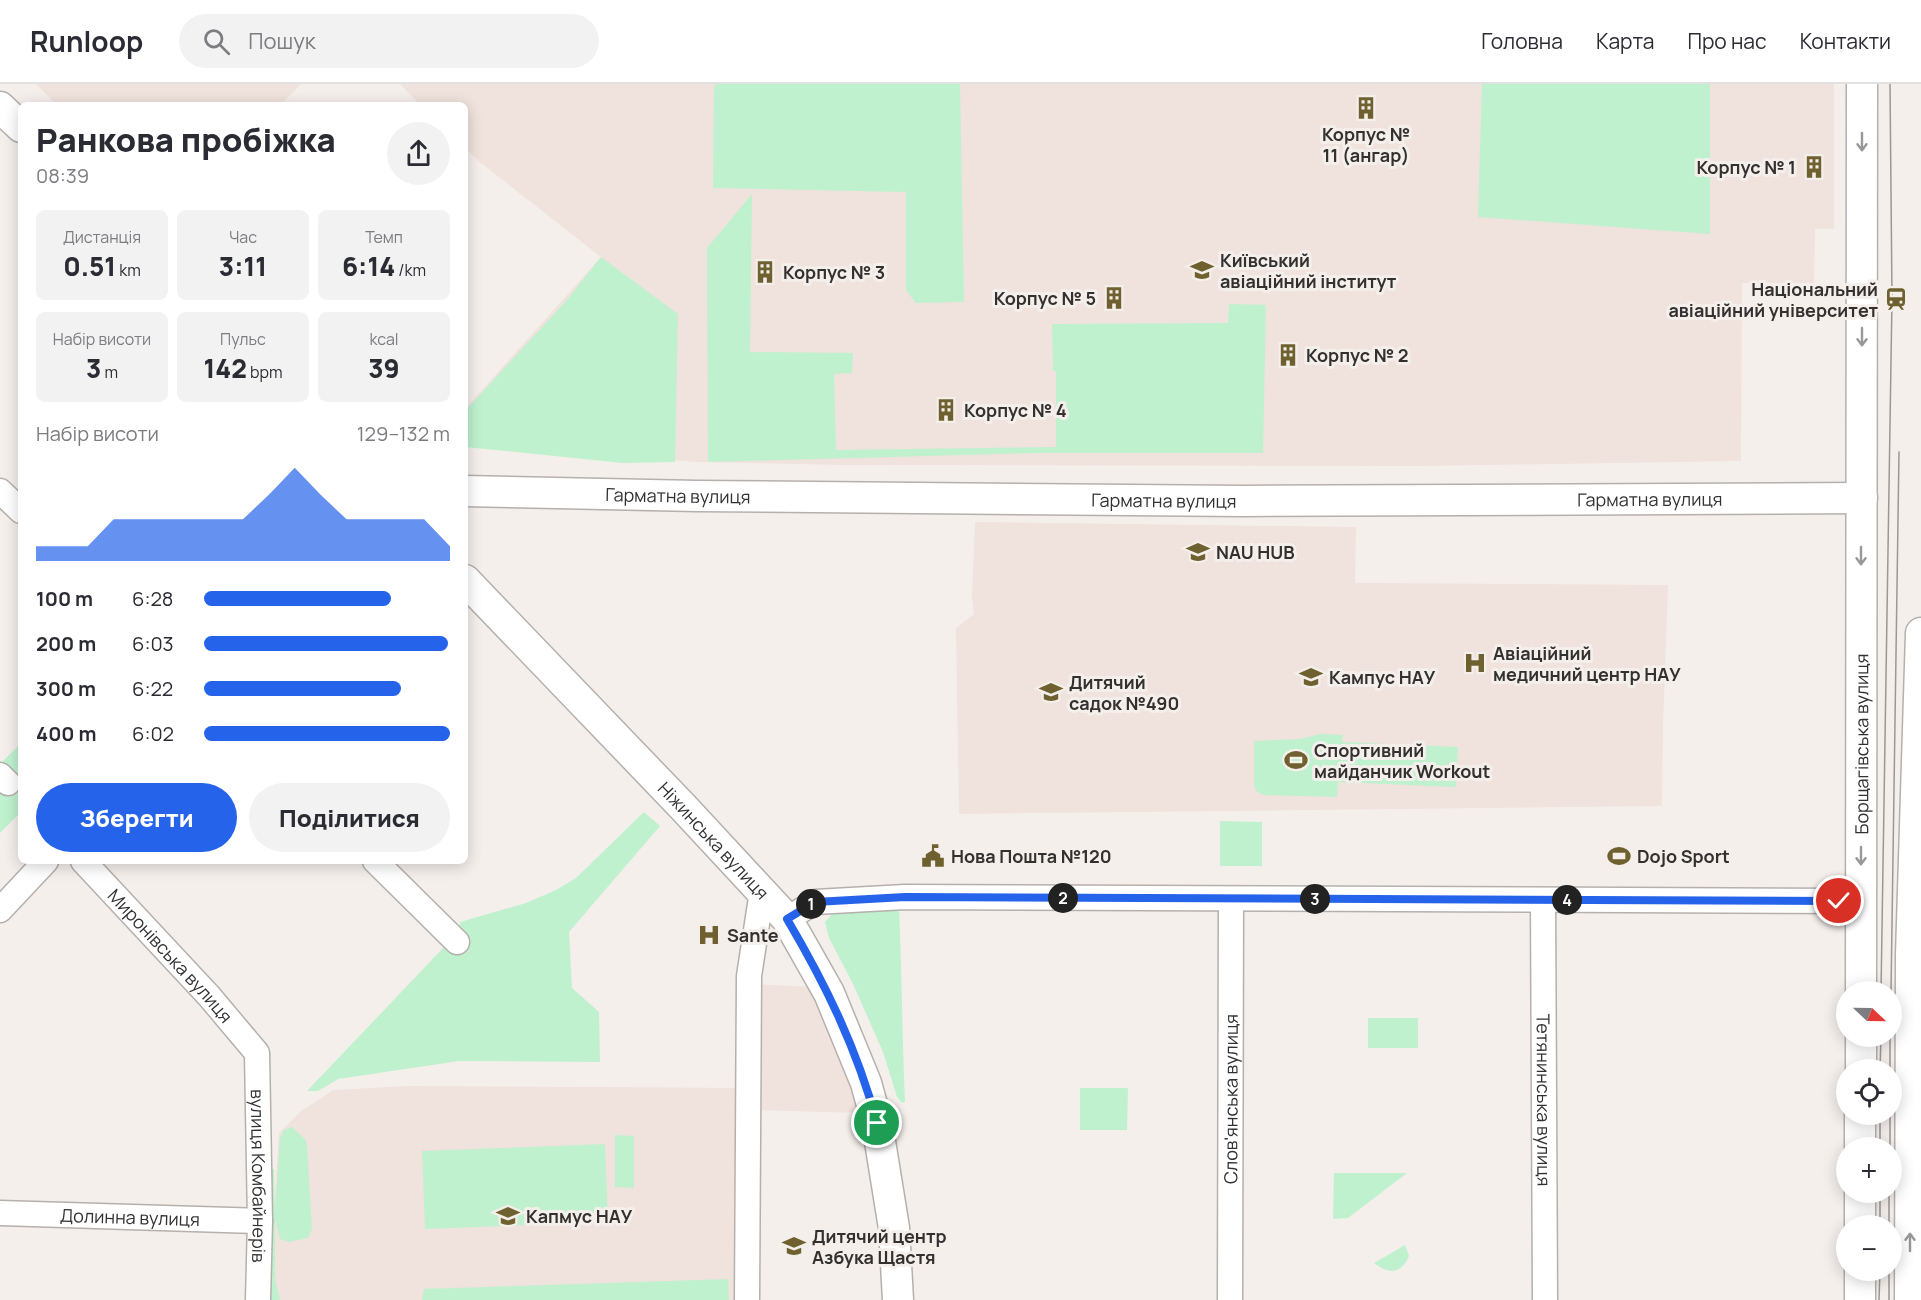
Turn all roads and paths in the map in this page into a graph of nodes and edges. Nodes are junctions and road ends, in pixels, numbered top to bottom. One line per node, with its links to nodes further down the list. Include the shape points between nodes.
1 (1862, 84): 6 (main road, Борщагівська вулиця, one-way to 6)
2 (0, 107): 3 (main road)
3 (18, 124)
4 (0, 491): 7 (street)
5 (468, 491): 6 (main road, Гарматна вулиця, via 1232,501)
6 (1862, 498): 17 (main road, Борщагівська вулиця, one-way to 17)
7 (18, 508)
8 (468, 583): 14 (main road, Ніжинська вулиця)
9 (1921, 633): 10 (main road)
10 (1919, 722): 32 (main road, one-way to 10, via 1911,955)
11 (42, 864): 18 (street)
12 (86, 864): 22 (street, Миронівська вулиця)
13 (378, 864): 20 (street)
14 (762, 891): 19 (main road, Ніжинська вулиця); 27 (street, via 749,976)
15 (1231, 898): 16 (street); 19 (street, via 905,897 815,902); 29 (street, Слов'янська вулиця)
16 (1543, 900): 17 (street); 30 (street, Тетянинська вулиця)
17 (1861, 901): 21 (main road, Борщагівська вулиця)
18 (0, 910)
19 (787, 919): 28 (main road, Ніжинська вулиця, via 829,993 866,1083 877,1123 894,1228)
20 (457, 942)
21 (1861, 981)
22 (257, 1053): 24 (street, вулиця Комбайнерів)
23 (0, 1213): 24 (street, Долинна вулиця)
24 (260, 1221): 26 (street, вулиця Комбайнерів)
25 (1860, 1281): 31 (main road)
26 (258, 1300)
27 (747, 1300)
28 (898, 1300)
29 (1230, 1300)
30 (1545, 1300)
31 (1860, 1300)
32 (1910, 1300)

